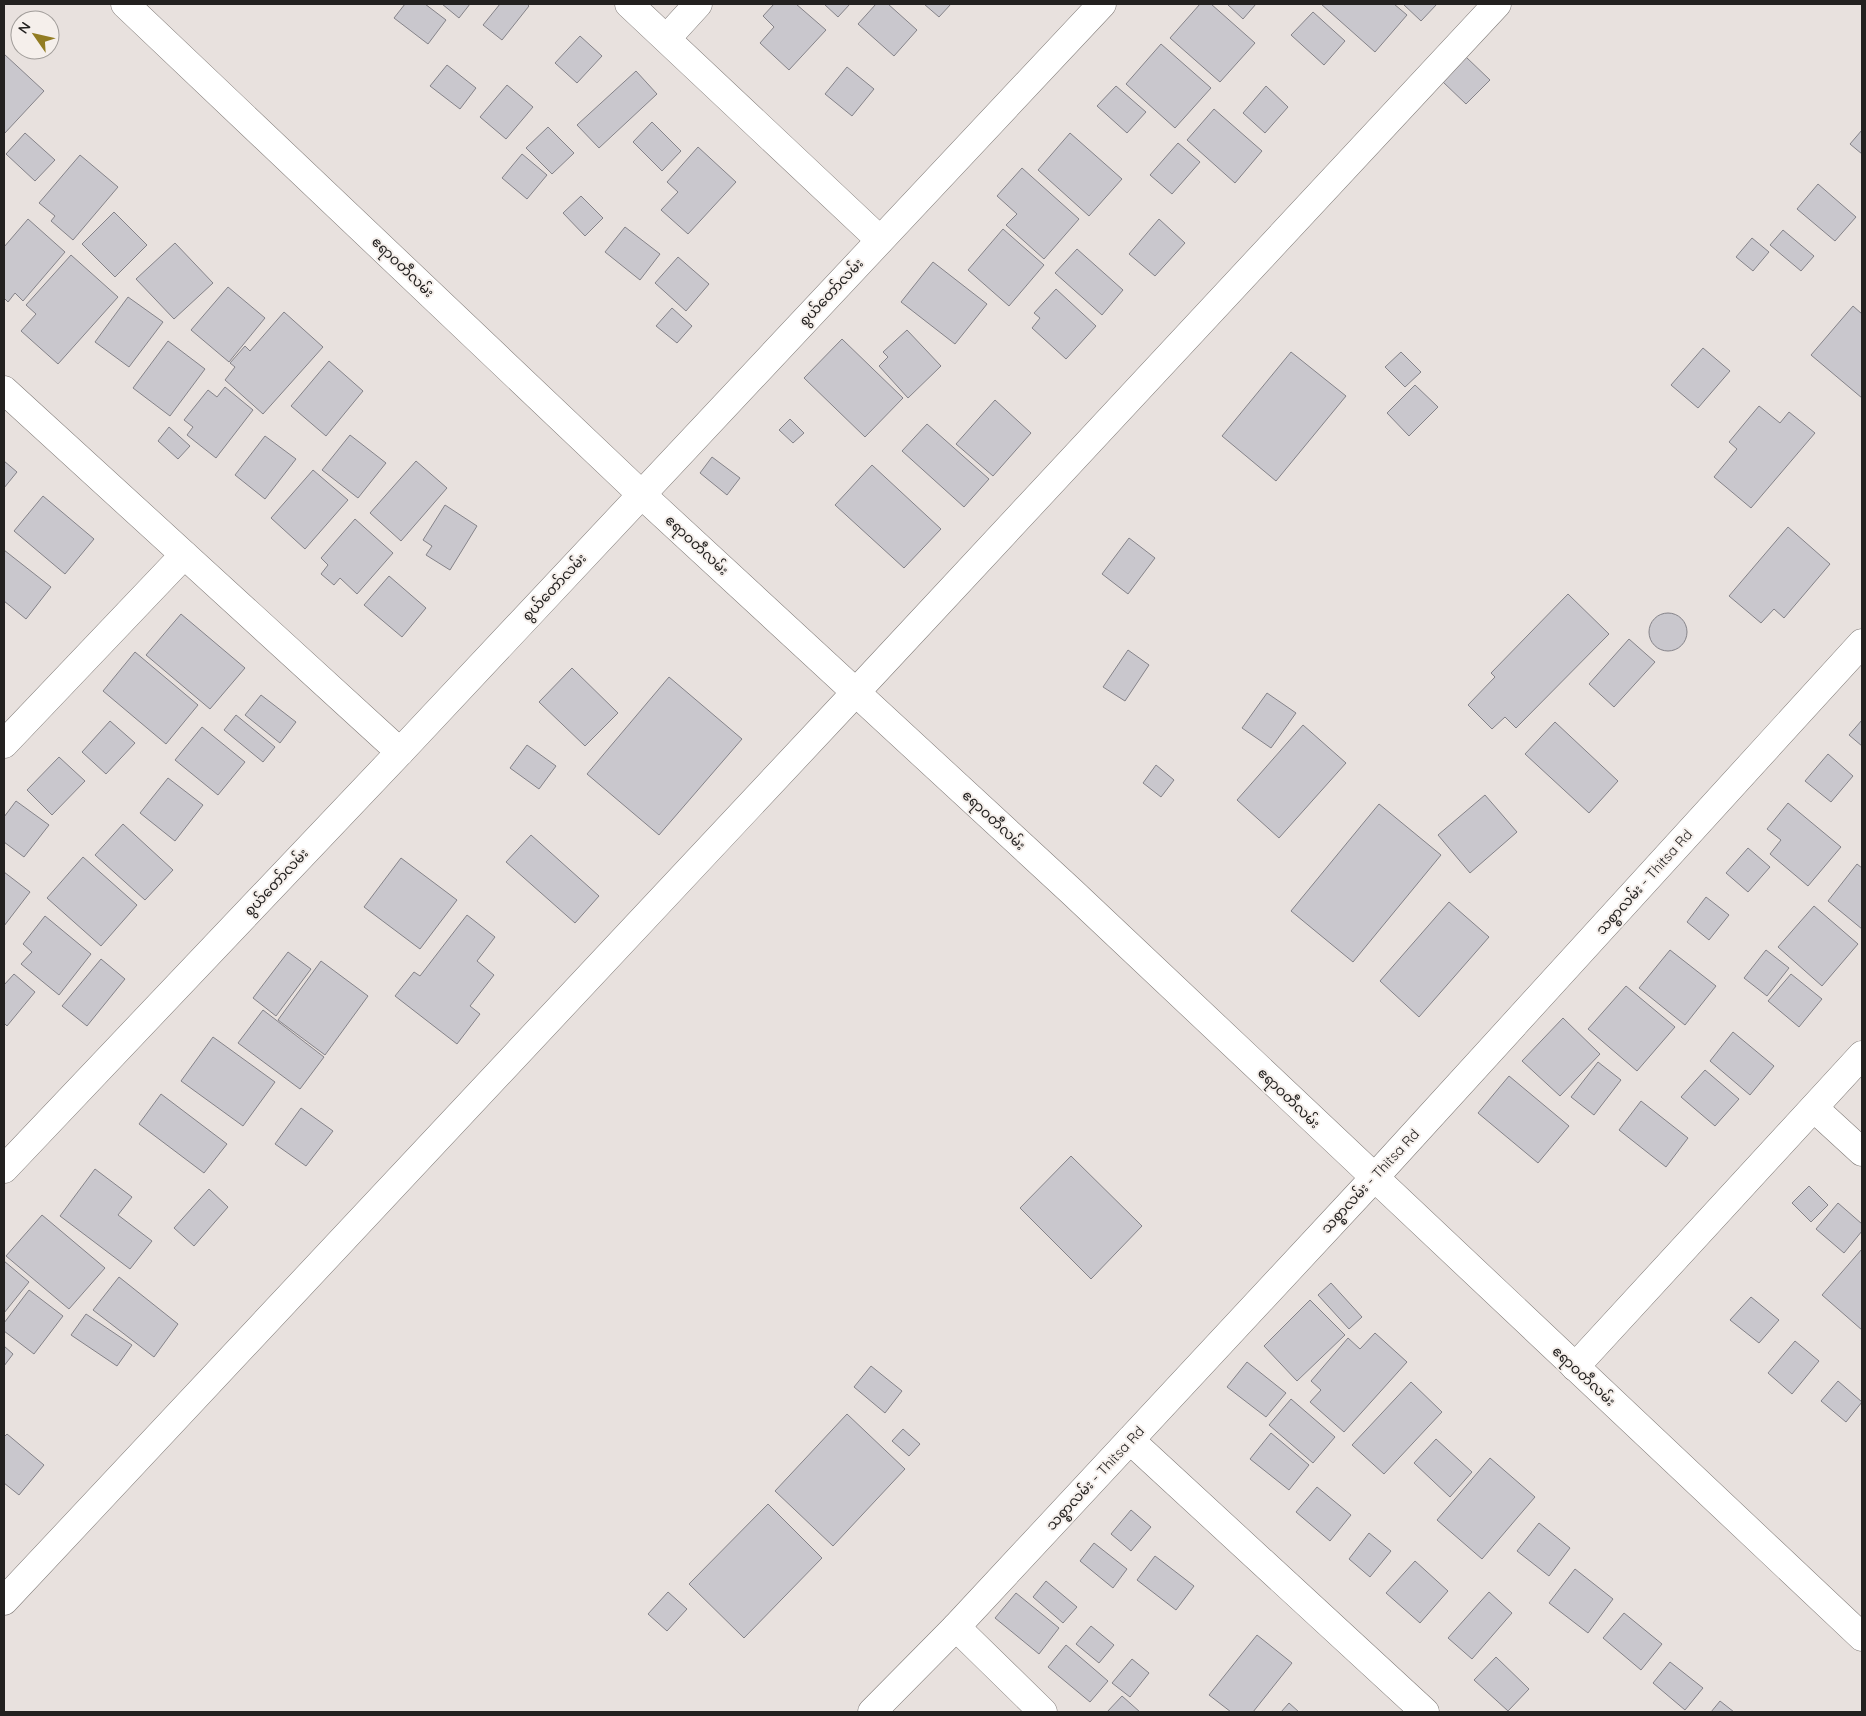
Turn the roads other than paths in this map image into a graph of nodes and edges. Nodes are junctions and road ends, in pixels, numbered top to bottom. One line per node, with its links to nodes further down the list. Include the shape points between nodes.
1 (126, 4): 9 (street, ဧရာဝတီလမ်း)
2 (629, 4): 6 (street)
3 (698, 4): 6 (street)
4 (1102, 4): 7 (street, စွယ်တော်လမ်း)
5 (1497, 4): 12 (street)
6 (666, 38): 7 (street)
7 (880, 240): 9 (street, စွယ်တော်လမ်း)
8 (4, 390): 10 (street)
9 (641, 494): 12 (street, ဧရာဝတီလမ်း); 14 (street, စွယ်တော်လမ်း)
10 (184, 555): 13 (street); 14 (street)
11 (1862, 643): 19 (street, သစ္စာလမ်း - Thitsa Rd)
12 (856, 692): 19 (street, ဧရာဝတီလမ်း); 22 (street)
13 (4, 744)
14 (400, 752): 18 (street, စွယ်တော်လမ်း)
15 (1862, 1056): 16 (street)
16 (1814, 1108): 17 (street); 20 (street)
17 (1862, 1152)
18 (4, 1169)
19 (1374, 1178): 20 (street, ဧရာဝတီလမ်း); 21 (street, သစ္စာလမ်း - Thitsa Rd)
20 (1575, 1367): 24 (street, ဧရာဝတီလမ်း)
21 (1130, 1440): 23 (street, သစ္စာလမ်း - Thitsa Rd); 27 (street)
22 (4, 1601)
23 (956, 1627): 25 (street, သစ္စာလမ်း - Thitsa Rd); 26 (street)
24 (1862, 1637)
25 (872, 1712)
26 (1043, 1712)
27 (1425, 1712)

